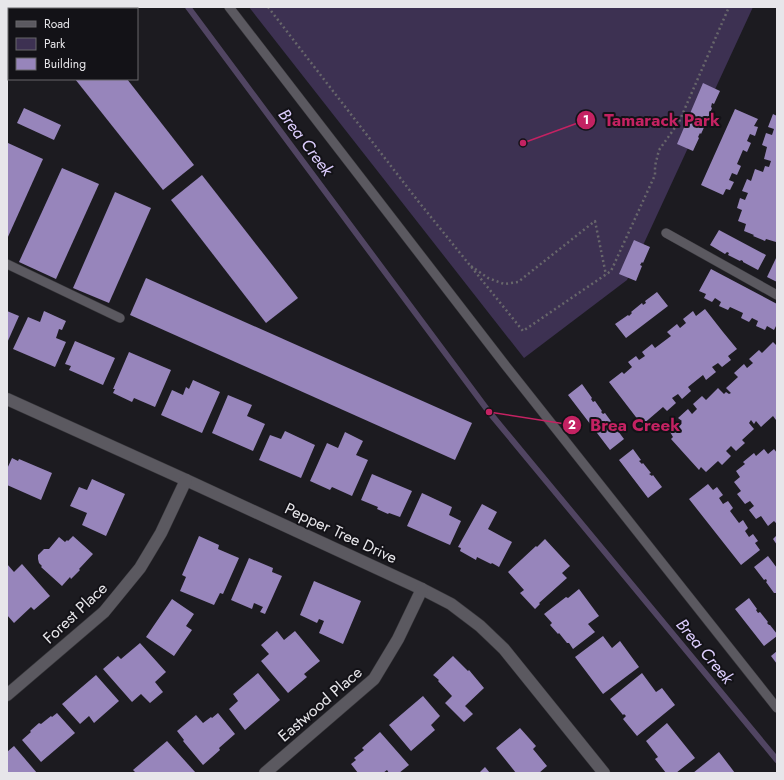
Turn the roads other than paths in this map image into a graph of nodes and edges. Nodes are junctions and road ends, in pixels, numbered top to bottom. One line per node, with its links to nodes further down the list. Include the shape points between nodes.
1 (229, 7): 10 (lane, via 506,366)
2 (666, 233): 4 (lane)
3 (7, 264): 5 (lane)
4 (777, 294)
5 (120, 318)
6 (7, 399): 7 (street, Pepper Tree Drive)
7 (186, 480): 8 (street, Pepper Tree Drive); 9 (street, Forest Place, via 161,534 140,568 104,612)
8 (422, 589): 11 (street, Eastwood Place, via 398,639 374,679); 12 (street, Pepper Tree Drive, via 451,604 504,649)
9 (7, 695)
10 (777, 708)
11 (265, 773)
12 (604, 773)

